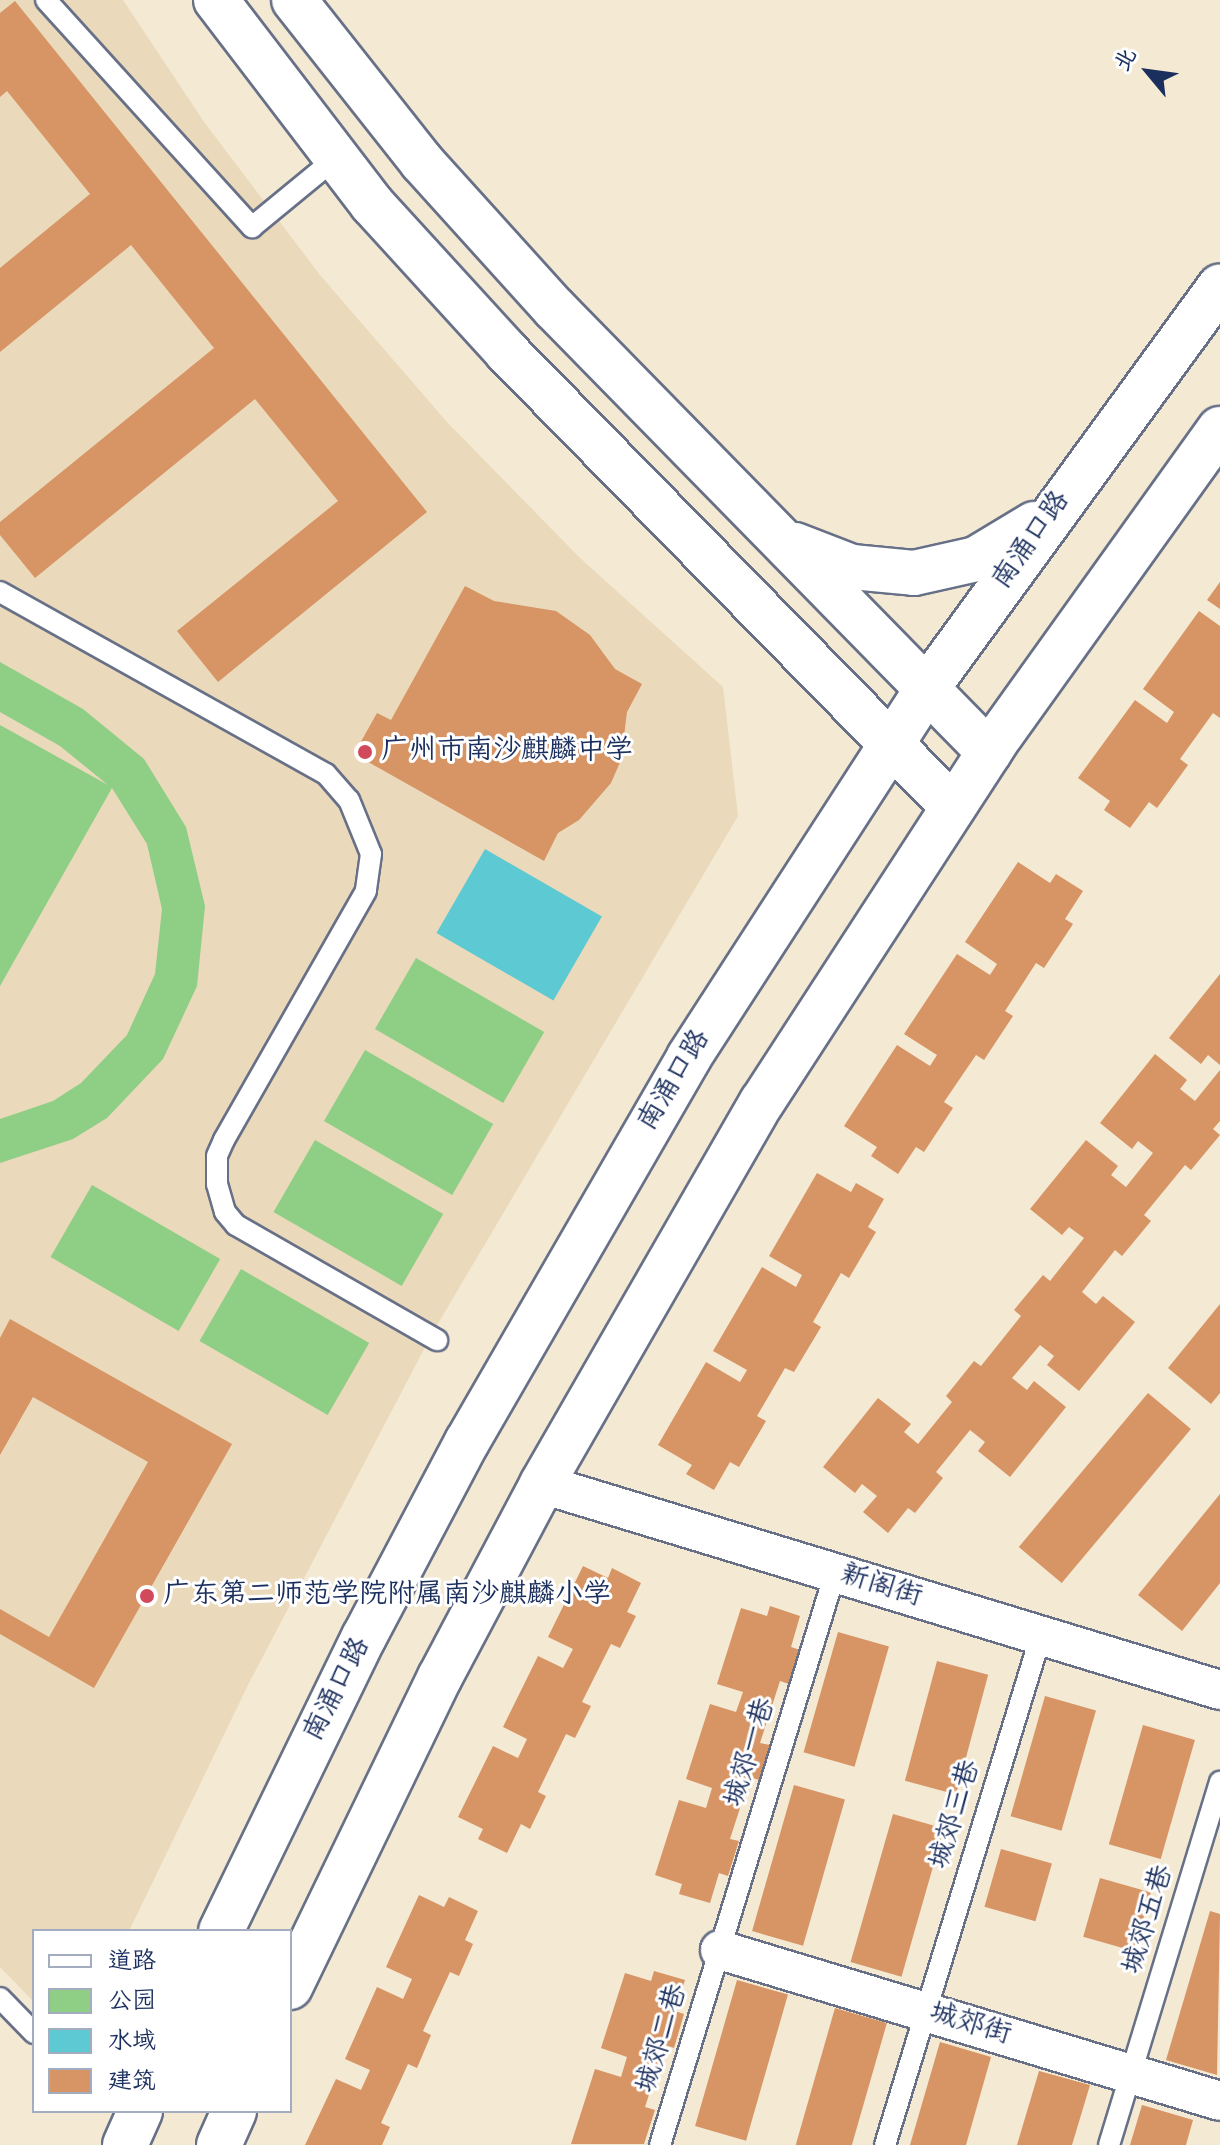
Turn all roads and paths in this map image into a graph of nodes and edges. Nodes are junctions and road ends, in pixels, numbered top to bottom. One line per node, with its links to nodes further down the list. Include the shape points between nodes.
1 (46, 0): 4 (lane, via 252,227)
2 (216, 0): 4 (main road)
3 (294, 0): 8 (main road, via 422,162 554,308)
4 (336, 158): 11 (main road, via 507,352)
5 (1220, 287): 7 (main road, 南涌口路)
6 (1220, 429): 12 (main road)
7 (1074, 482): 8 (main road, via 1054,506 1005,545 976,559 914,573 867,570 822,557); 10 (main road, 南涌口路)
8 (768, 525): 10 (main road)
9 (0, 592): 14 (lane, via 326,774 349,800 371,854 366,891 224,1140 217,1156 217,1184 225,1212 236,1225)
10 (928, 689): 11 (main road, 南涌口路); 12 (main road)
11 (891, 744): 13 (main road); 20 (main road, 南涌口路, via 740,977 576,1248 364,1637)
12 (989, 752): 13 (main road)
13 (953, 807): 15 (main road, via 762,1102)
14 (437, 1340)
15 (542, 1484): 16 (street, 新阁街); 22 (main road, via 440,1677)
16 (835, 1573): 17 (street, 新阁街); 21 (lane, 城郊一巷)
17 (1041, 1635): 18 (street, 新阁街); 24 (lane, 城郊三巷)
18 (1220, 1690)
19 (1220, 1782): 26 (lane, 城郊五巷)
20 (222, 1929)
21 (720, 1950): 24 (street, 城郊街); 30 (lane, 城郊二巷)
22 (292, 1983)
23 (0, 1998): 25 (lane)
24 (926, 2012): 26 (street, 城郊街); 31 (lane, 城郊三巷)
25 (32, 2031)
26 (1131, 2074): 27 (street, 城郊街); 32 (lane, 城郊五巷)
27 (1220, 2101)
28 (233, 2113): 29 (main road)
29 (219, 2145)
30 (660, 2145)
31 (885, 2145)
32 (1109, 2145)

